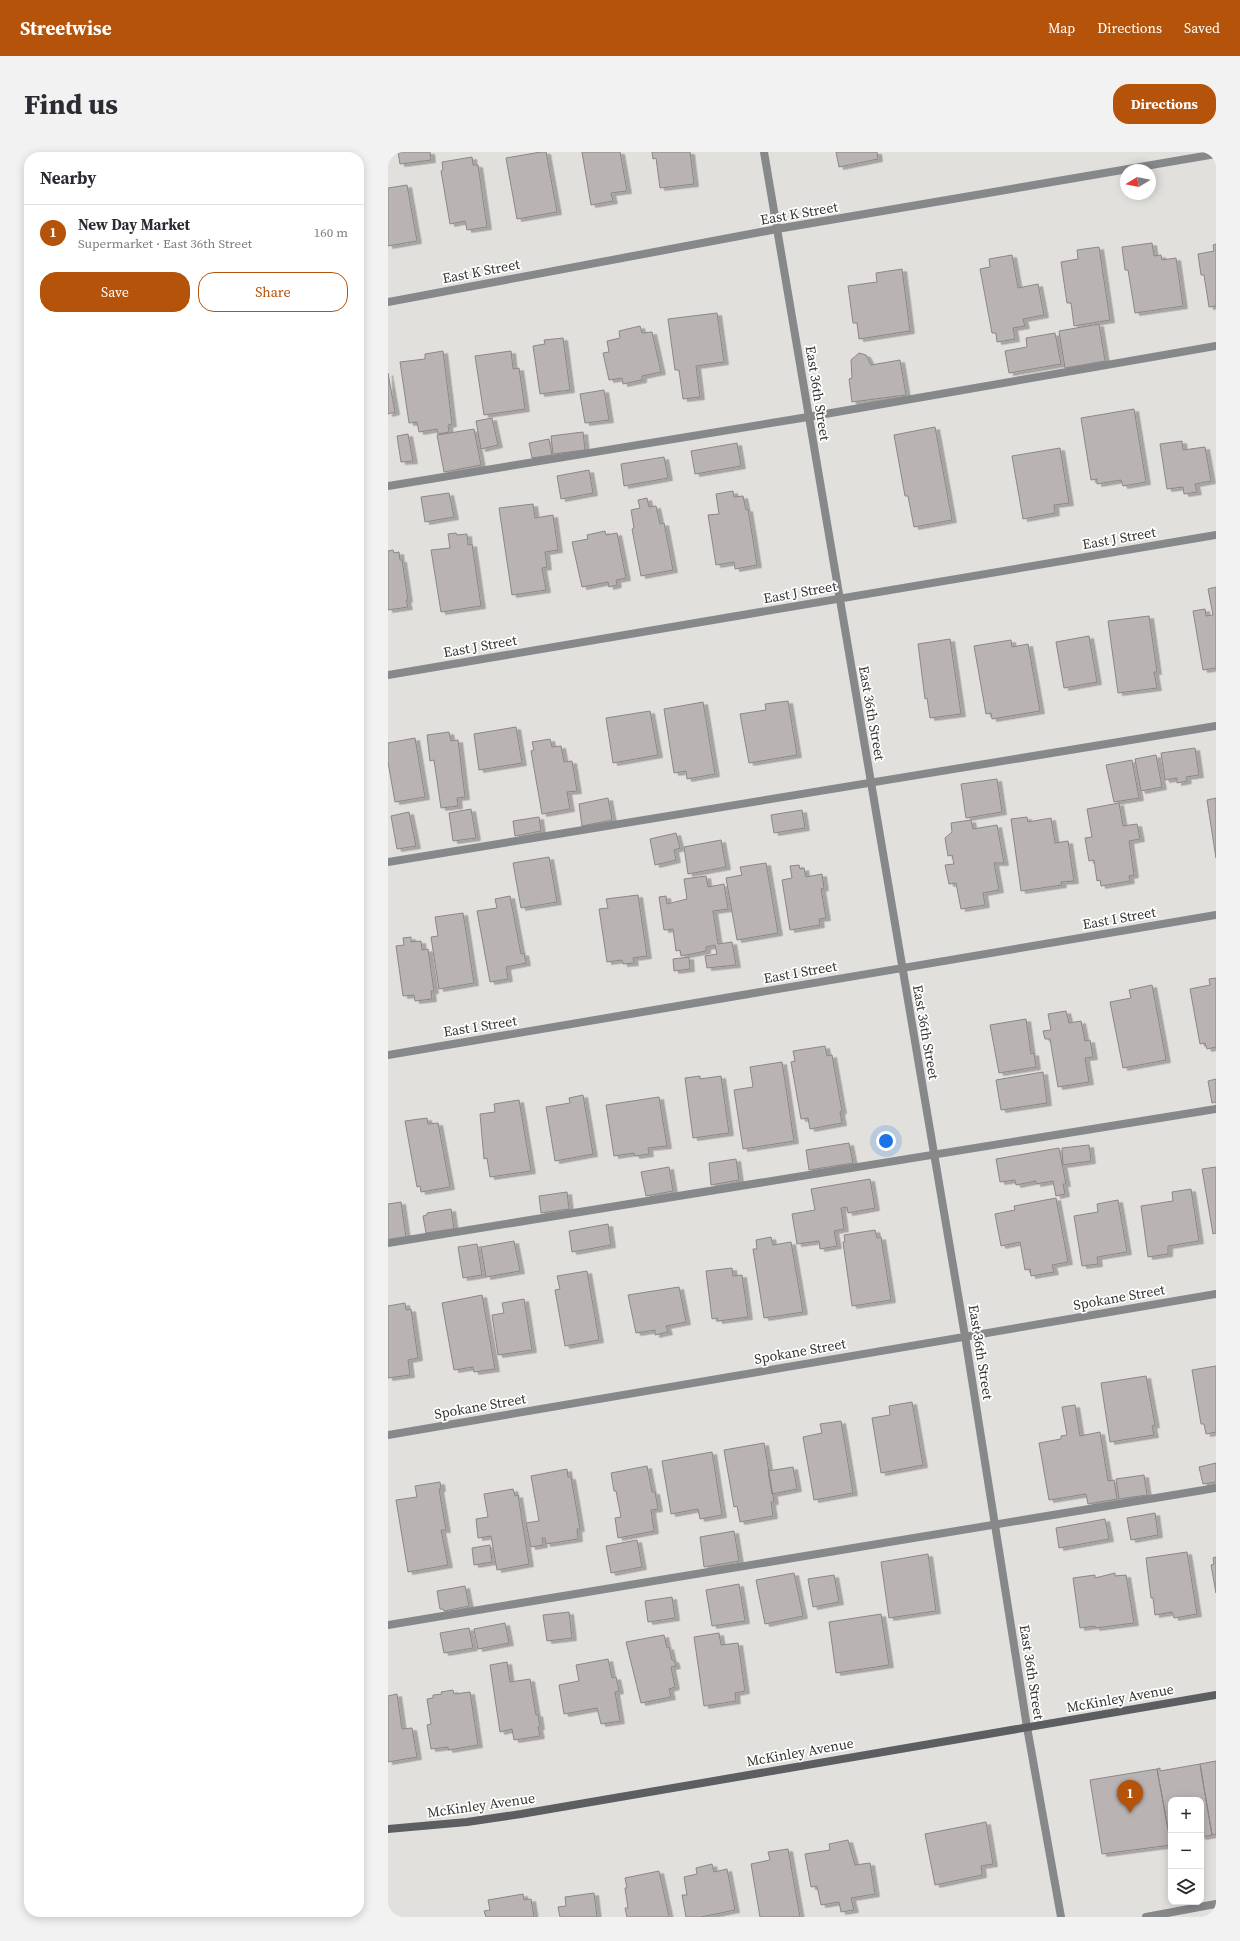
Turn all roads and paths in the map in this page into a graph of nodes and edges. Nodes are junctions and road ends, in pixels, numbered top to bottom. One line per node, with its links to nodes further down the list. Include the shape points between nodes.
1 (764, 152): 3 (street, East 36th Street)
2 (1216, 154): 3 (street, East K Street)
3 (778, 229): 4 (street, East K Street); 6 (street, East 36th Street)
4 (388, 302)
5 (1216, 346): 6 (street)
6 (808, 416): 7 (street); 9 (street, East 36th Street)
7 (388, 486)
8 (1216, 535): 9 (street, East J Street)
9 (839, 599): 10 (street, East J Street); 12 (street, East 36th Street)
10 (388, 675)
11 (1216, 726): 12 (street)
12 (871, 784): 13 (street); 15 (street, East 36th Street)
13 (388, 862)
14 (1216, 915): 15 (street, East I Street)
15 (902, 968): 16 (street, East I Street); 18 (street, East 36th Street)
16 (388, 1055)
17 (1216, 1109): 18 (street)
18 (934, 1155): 19 (street); 21 (street, East 36th Street)
19 (388, 1243)
20 (1216, 1294): 21 (street, Spokane Street)
21 (965, 1336): 22 (street, Spokane Street); 24 (street, East 36th Street)
22 (388, 1435)
23 (1216, 1488): 24 (street)
24 (996, 1525): 25 (street); 27 (street, East 36th Street)
25 (388, 1625)
26 (1216, 1695): 27 (street, McKinley Avenue)
27 (1027, 1727): 28 (street, McKinley Avenue, via 521,1814); 30 (street, East 36th Street)
28 (388, 1829)
29 (1216, 1904): 31 (street)
30 (1060, 1917)
31 (1146, 1917)

